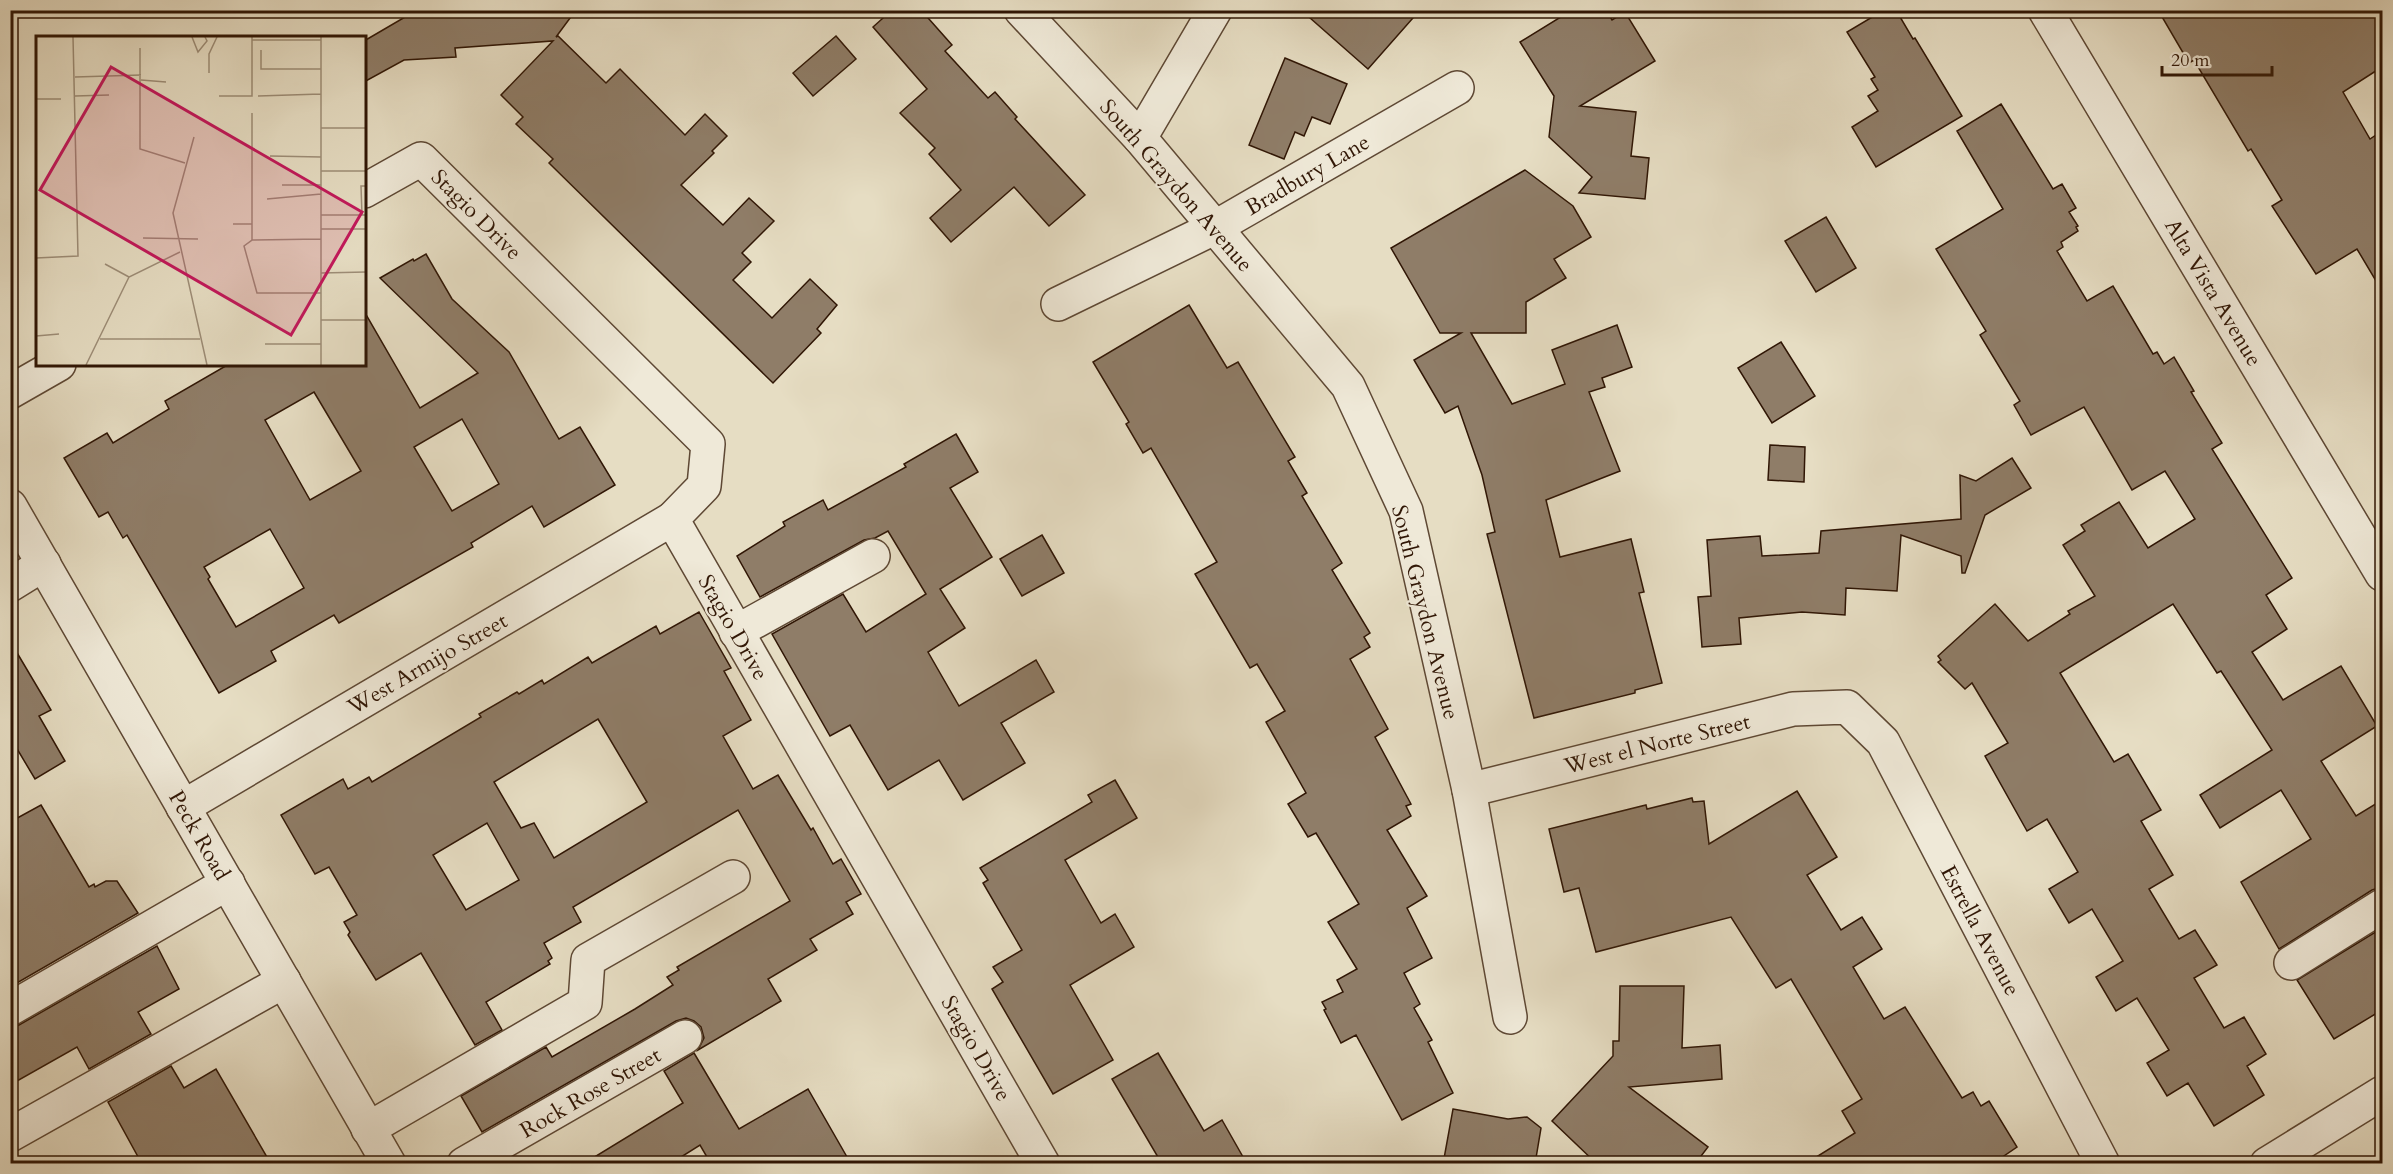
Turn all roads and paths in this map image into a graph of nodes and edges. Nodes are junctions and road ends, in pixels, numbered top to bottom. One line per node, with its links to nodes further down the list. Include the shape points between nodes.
1 (1021, 10): 5 (street, South Graydon Avenue)
2 (1215, 10): 5 (street)
3 (2045, 10): 15 (street, Alta Vista Avenue)
4 (1456, 88): 7 (street, Bradbury Lane)
5 (1140, 138): 7 (street, South Graydon Avenue)
6 (366, 190): 12 (street, Stagio Drive, via 421,159 708,444 704,486)
7 (1214, 228): 8 (street, Bradbury Lane); 19 (street, South Graydon Avenue, via 1348,386 1406,511)
8 (1058, 304)
9 (56, 366): 10 (street)
10 (10, 392)
11 (10, 506): 14 (street, Peck Road)
12 (672, 519): 17 (street, Stagio Drive); 20 (street, West Armijo Street)
13 (873, 556): 17 (street)
14 (44, 564): 16 (street); 20 (street, Peck Road)
15 (2382, 574)
16 (10, 585)
17 (736, 632): 34 (street, Stagio Drive)
18 (1847, 707): 19 (street, West el Norte Street, via 1793,709); 35 (street, Estrella Avenue, via 1883,742)
19 (1469, 790): 27 (street, South Graydon Avenue)
20 (183, 807): 22 (street, Peck Road)
21 (733, 877): 30 (street, via 588,960 585,1003)
22 (228, 883): 25 (street, Peck Road); 26 (street)
23 (2382, 906): 24 (street)
24 (2291, 963)
25 (284, 981): 30 (street, Peck Road); 31 (street)
26 (10, 1009)
27 (1510, 1017)
28 (685, 1037): 33 (street, Rock Rose Street)
29 (2382, 1093): 36 (street)
30 (368, 1129): 32 (street, Peck Road)
31 (10, 1135)
32 (389, 1164)
33 (464, 1164)
34 (1043, 1164)
35 (2103, 1164)
36 (2267, 1164)

